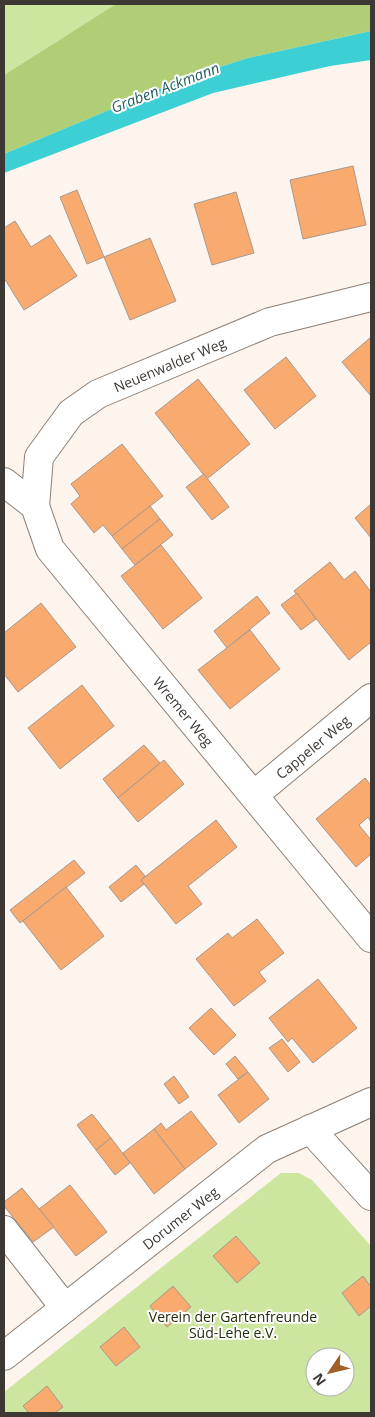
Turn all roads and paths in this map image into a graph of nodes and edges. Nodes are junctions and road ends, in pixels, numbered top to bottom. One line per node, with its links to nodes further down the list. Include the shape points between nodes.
1 (371, 297): 3 (street, Neuenwalder Weg, via 270,322 98,394 71,412 39,457)
2 (4, 482): 3 (street)
3 (35, 506): 5 (street, Wremer Weg, via 50,548)
4 (371, 698): 5 (street, Cappeler Weg)
5 (254, 795): 6 (street, Wremer Weg)
6 (371, 938)
7 (371, 1102): 8 (street, Dorumer Weg)
8 (310, 1129): 9 (street); 11 (street, Dorumer Weg, via 267,1149)
9 (371, 1196)
10 (4, 1230): 11 (street)
11 (65, 1308): 12 (street, Dorumer Weg)
12 (4, 1356)

